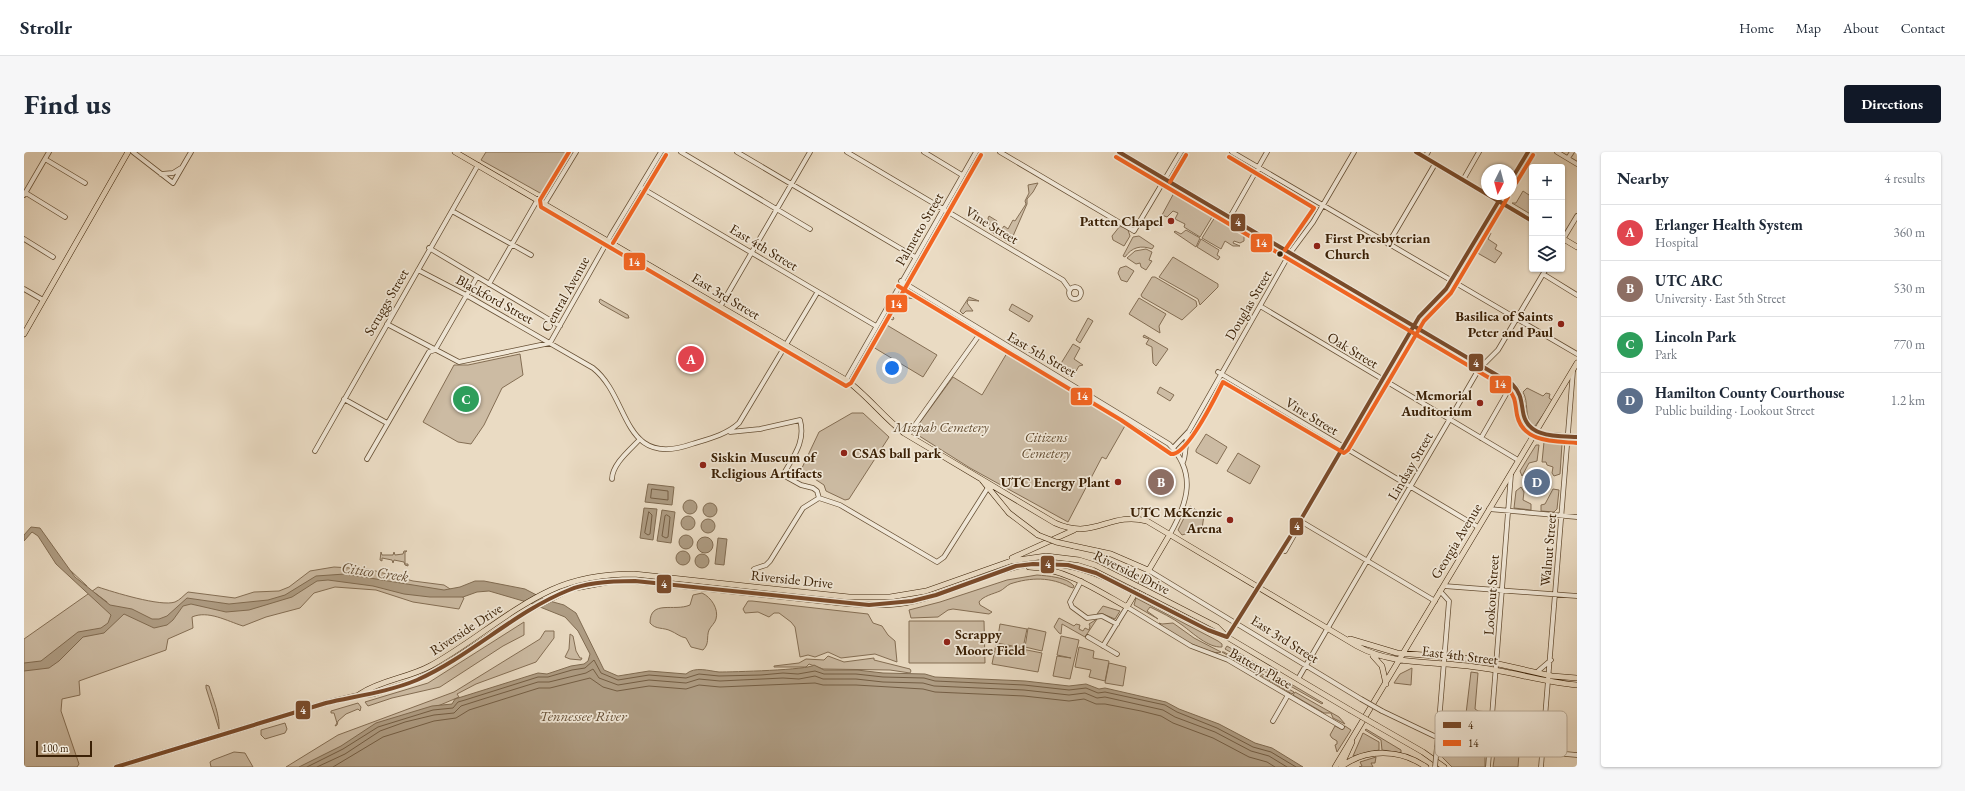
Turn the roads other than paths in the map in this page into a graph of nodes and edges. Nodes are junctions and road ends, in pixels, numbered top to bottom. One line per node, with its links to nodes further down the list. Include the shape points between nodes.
1 (49, 152): 28 (street)
2 (128, 152): 81 (main road)
3 (133, 152): 35 (street)
4 (191, 152): 29 (street)
5 (455, 152): 32 (main road, East 3rd Street)
6 (576, 152): 45 (street)
7 (661, 152): 41 (street, Central Avenue)
8 (681, 152): 48 (street)
9 (737, 152): 40 (street)
10 (810, 152): 40 (street)
11 (847, 152): 47 (street, Vine Street)
12 (924, 152): 36 (street)
13 (976, 152): 36 (street, Palmetto Street)
14 (1000, 152): 37 (street, via 1134,231)
15 (1119, 152): 37 (main road)
16 (1181, 152): 37 (street)
17 (1232, 152): 33 (street)
18 (1267, 152): 33 (street)
19 (1354, 152): 46 (street, Douglas Street)
20 (1416, 152): 26 (main road)
21 (1428, 152): 26 (street)
22 (1479, 152): 38 (street)
23 (1528, 152): 34 (street)
24 (1557, 152): 27 (street)
25 (1572, 152): 27 (street)
26 (1425, 157): 30 (main road)
27 (1568, 158): 31 (street)
28 (45, 159): 39 (street); 42 (street)
29 (185, 163): 35 (street, via 173,173); 35 (street, via 173,183)
30 (1435, 164): 38 (main road); 60 (street)
31 (1577, 164)
32 (478, 165): 43 (main road, East 3rd Street); 49 (street, Scruggs Street)
33 (1258, 168): 46 (street); 52 (street)
34 (1517, 170)
35 (160, 174)
36 (962, 175): 47 (street, Palmetto Street)
37 (1165, 179): 52 (main road)
38 (1462, 180): 44 (main road)
39 (86, 183)
40 (791, 184): 48 (street); 67 (street)
41 (640, 187): 57 (street, Central Avenue); 63 (street, East 4th Street)
42 (25, 194): 51 (street)
43 (538, 199): 45 (main road, East 3rd Street); 59 (street)
44 (1498, 202): 53 (main road); 72 (street)
45 (545, 203): 57 (main road, East 3rd Street)
46 (1323, 206): 60 (street); 64 (street, Douglas Street)
47 (943, 208): 67 (street, Palmetto Street); 71 (street, Vine Street)
48 (777, 209): 54 (street); 63 (street)
49 (452, 211): 59 (street); 61 (street, Scruggs Street)
50 (1577, 216): 55 (street)
51 (65, 217)
52 (1230, 217): 64 (main road)
53 (1529, 219)
54 (810, 228)
55 (1564, 236)
56 (24, 239): 66 (street)
57 (608, 240): 83 (main road, East 3rd Street); 86 (street, Central Avenue)
58 (1565, 242): 62 (main road)
59 (512, 244): 65 (street); 74 (street)
60 (1388, 244): 72 (street)
61 (429, 248): 68 (street, Scruggs Street); 70 (street)
62 (1577, 248)
63 (750, 253): 78 (street, East 4th Street); 83 (street)
64 (1290, 253): 82 (street, Douglas Street); 88 (main road)
65 (531, 255)
66 (53, 257)
67 (915, 257): 73 (street, Palmetto Street)
68 (418, 270): 79 (street, Blackford Street); 85 (street, Scruggs Street)
69 (1543, 274): 80 (street); 84 (street, Lindsay Street)
70 (477, 277): 74 (street); 79 (street)
71 (1064, 280): 75 (street, Vine Street); 77 (street, Vine Street)
72 (1451, 280): 84 (street); 88 (street, via 1443,294 1426,309)
73 (901, 281): 87 (street, Palmetto Street); 89 (street, East 5th Street)
74 (489, 284): 86 (street)
75 (1078, 287): 77 (street); 77 (street, via 1081,293 1078,298 1072,298)
76 (24, 289): 81 (street)
77 (1070, 290)
78 (817, 293): 87 (street, East 4th Street); 92 (street)
79 (466, 295): 91 (street, Blackford Street); 93 (street)
80 (1577, 295)
81 (43, 300): 90 (main road)
82 (1260, 306): 98 (street, Douglas Street); 100 (street, Oak Street)
83 (720, 307): 92 (main road, East 3rd Street)
84 (1516, 319): 94 (street); 96 (street, Lindsay Street, via 1497,352)
85 (387, 324): 93 (street); 104 (street, Scruggs Street)
86 (560, 326): 91 (street, Central Avenue)
87 (876, 326): 99 (street, Palmetto Street)
88 (1414, 326): 96 (main road); 100 (street)
89 (982, 331): 110 (street); 116 (street, East 5th Street, via 1124,415)
90 (24, 334)
91 (550, 343): 93 (street, via 459,362); 114 (street, Blackford Street, via 599,373 610,388 630,428)
92 (786, 346): 99 (main road, East 3rd Street); 108 (street, via 741,421)
93 (435, 350): 106 (street, via 429,352)
94 (1577, 354)
95 (1577, 363): 97 (main road, Georgia Avenue)
96 (1482, 365): 103 (main road); 105 (street, Lindsay Street)
97 (1573, 370): 101 (main road, Georgia Avenue); 102 (street, Walnut Street)
98 (1219, 373): 107 (street, Douglas Street); 115 (street, Vine Street)
99 (846, 380): 110 (main road, East 3rd Street, via 865,394 893,424)
100 (1382, 380): 105 (street, Oak Street); 115 (street)
101 (1566, 382): 102 (street); 109 (main road, Georgia Avenue)
102 (1572, 382): 111 (street, Walnut Street)
103 (1512, 384): 109 (main road, via 1521,395 1527,425); 113 (street)
104 (344, 399): 106 (street); 117 (street, Scruggs Street)
105 (1450, 420): 113 (street, Oak Street); 124 (street, Lindsay Street)
106 (387, 423): 118 (street)
107 (1189, 431): 116 (street, Douglas Street); 120 (street, Douglas Street)
108 (727, 432): 114 (street, Blackford Street, via 672,450 653,447); 126 (street, via 760,430 800,420 801,441 783,475 801,486 817,490)
109 (1536, 432): 111 (street); 119 (main road, Georgia Avenue)
110 (908, 435): 123 (main road, East 3rd Street)
111 (1568, 436): 112 (street); 129 (street, Walnut Street)
112 (1577, 437)
113 (1481, 438): 119 (street, Oak Street)
114 (640, 439): 122 (street, via 619,462 612,473)
115 (1343, 447): 124 (street, Vine Street); 125 (street)
116 (1173, 448): 120 (street, East 5th Street)
117 (315, 451)
118 (368, 459)
119 (1518, 460): 121 (main road, Georgia Avenue)
120 (1183, 462): 135 (street, East 5th Street, via 1187,494 1185,506)
121 (1511, 472): 127 (main road, Georgia Avenue); 128 (street, Lookout Street)
122 (612, 479)
123 (989, 486): 126 (street, via 944,557 937,562 840,505); 132 (main road, East 3rd Street); 142 (main road, East 3rd Street, bridge, via 1009,514 1038,534 1056,542 1111,554)
124 (1410, 487): 133 (street, Vine Street); 138 (street, Lindsay Street)
125 (1313, 497): 131 (street, via 1313,502); 145 (street)
126 (819, 498): 141 (street, via 804,508 770,561)
127 (1489, 509): 128 (street); 133 (main road, Georgia Avenue)
128 (1508, 511): 129 (street); 146 (street, Lookout Street)
129 (1562, 516): 130 (street); 148 (street, Walnut Street)
130 (1577, 517)
131 (1302, 522): 137 (street); 138 (street)
132 (1055, 523): 134 (main road, East 4th Street); 136 (main road, via 1061,528)
133 (1478, 527): 144 (main road, Georgia Avenue)
134 (1087, 530): 135 (main road, East 4th Street, via 1129,518 1147,521); 136 (main road, via 1073,530)
135 (1170, 534): 142 (main road); 145 (main road, East 4th Street)
136 (1061, 536): 140 (main road)
137 (1285, 551)
138 (1367, 561): 150 (street); 154 (street, Lindsay Street)
139 (1016, 566): 143 (main road, via 1055,571); 156 (main road, Riverside Drive, bridge, via 1051,563 1096,573 1208,630); 176 (main road, Riverside Drive, via 936,595 891,604 848,603 635,581 590,584 570,589 551,598 422,678 373,694)
140 (991, 567): 156 (main road, Riverside Drive, bridge, via 1028,557 1063,557 1095,565 1217,627); 176 (main road, Riverside Drive, via 926,591 890,597 849,596 634,574 581,579 551,590 430,666 402,678 370,687)
141 (754, 569)
142 (1148, 570): 151 (main road); 152 (street, East 3rd Street)
143 (1081, 581): 151 (main road); 153 (street, via 1070,604 1086,618 1102,616)
144 (1444, 586): 146 (street); 147 (main road, Georgia Avenue)
145 (1259, 587): 152 (street); 154 (main road, East 4th Street)
146 (1503, 590): 148 (street); 165 (street, Lookout Street)
147 (1440, 591): 150 (main road, Georgia Avenue); 162 (street, via 1449,601)
148 (1556, 594): 149 (street); 164 (street, Walnut Street)
149 (1577, 596)
150 (1435, 601): 160 (main road, Georgia Avenue)
151 (1127, 607): 153 (street); 177 (street, Battery Place, via 1191,646 1228,660)
152 (1237, 623): 156 (street); 167 (street, East 3rd Street)
153 (1117, 624): 158 (street)
154 (1328, 628): 157 (main road, East 4th Street); 167 (street, Lindsay Street)
155 (1088, 637): 158 (street)
156 (1227, 637): 172 (main road, Riverside Drive)
157 (1345, 638): 159 (main road, East 4th Street); 160 (main road, East 4th Street)
158 (1103, 646): 161 (street)
159 (1370, 653): 163 (main road, East 4th Street); 174 (main road, via 1381,664)
160 (1403, 653): 162 (main road, East 4th Street); 163 (main road, Georgia Avenue)
161 (1117, 654)
162 (1444, 657): 165 (main road, East 4th Street); 166 (street)
163 (1399, 660): 166 (main road, East 4th Street); 174 (main road, Georgia Avenue)
164 (1551, 660): 169 (street); 170 (street, Walnut Street)
165 (1497, 663): 168 (street, Lookout Street); 169 (main road, East 4th Street)
166 (1444, 664): 168 (main road, East 4th Street); 178 (street)
167 (1306, 666): 172 (street, Lindsay Street); 183 (street, East 3rd Street, bridge, via 1361,700)
168 (1496, 671): 173 (main road, East 4th Street); 179 (street, Lookout Street)
169 (1537, 672): 170 (main road, East 4th Street)
170 (1549, 675): 171 (main road, East 4th Street); 173 (street, Walnut Street)
171 (1577, 678)
172 (1298, 679): 195 (main road, Riverside Drive, bridge, via 1423,752)
173 (1548, 682): 175 (main road, East 4th Street); 180 (street, Walnut Street)
174 (1386, 684): 184 (main road, Georgia Avenue)
175 (1577, 685)
176 (360, 695): 190 (main road, Riverside Drive)
177 (1288, 695): 181 (street); 182 (street, Battery Place)
178 (1440, 711)
179 (1493, 711)
180 (1546, 711)
181 (1273, 721)
182 (1342, 727)
183 (1435, 738)
184 (1346, 752): 191 (main road); 192 (main road)
185 (1567, 754): 186 (street, East 3rd Street)
186 (1577, 755)
187 (1436, 757): 194 (street, bridge)
188 (1489, 757): 196 (street, Lookout Street)
189 (1542, 757): 197 (street, Walnut Street)
190 (116, 767)
191 (1334, 767)
192 (1341, 767): 193 (main road, via 1355,758 1374,753 1410,759)
193 (1426, 767)
194 (1435, 767)
195 (1444, 767)
196 (1488, 767)
197 (1541, 767)

